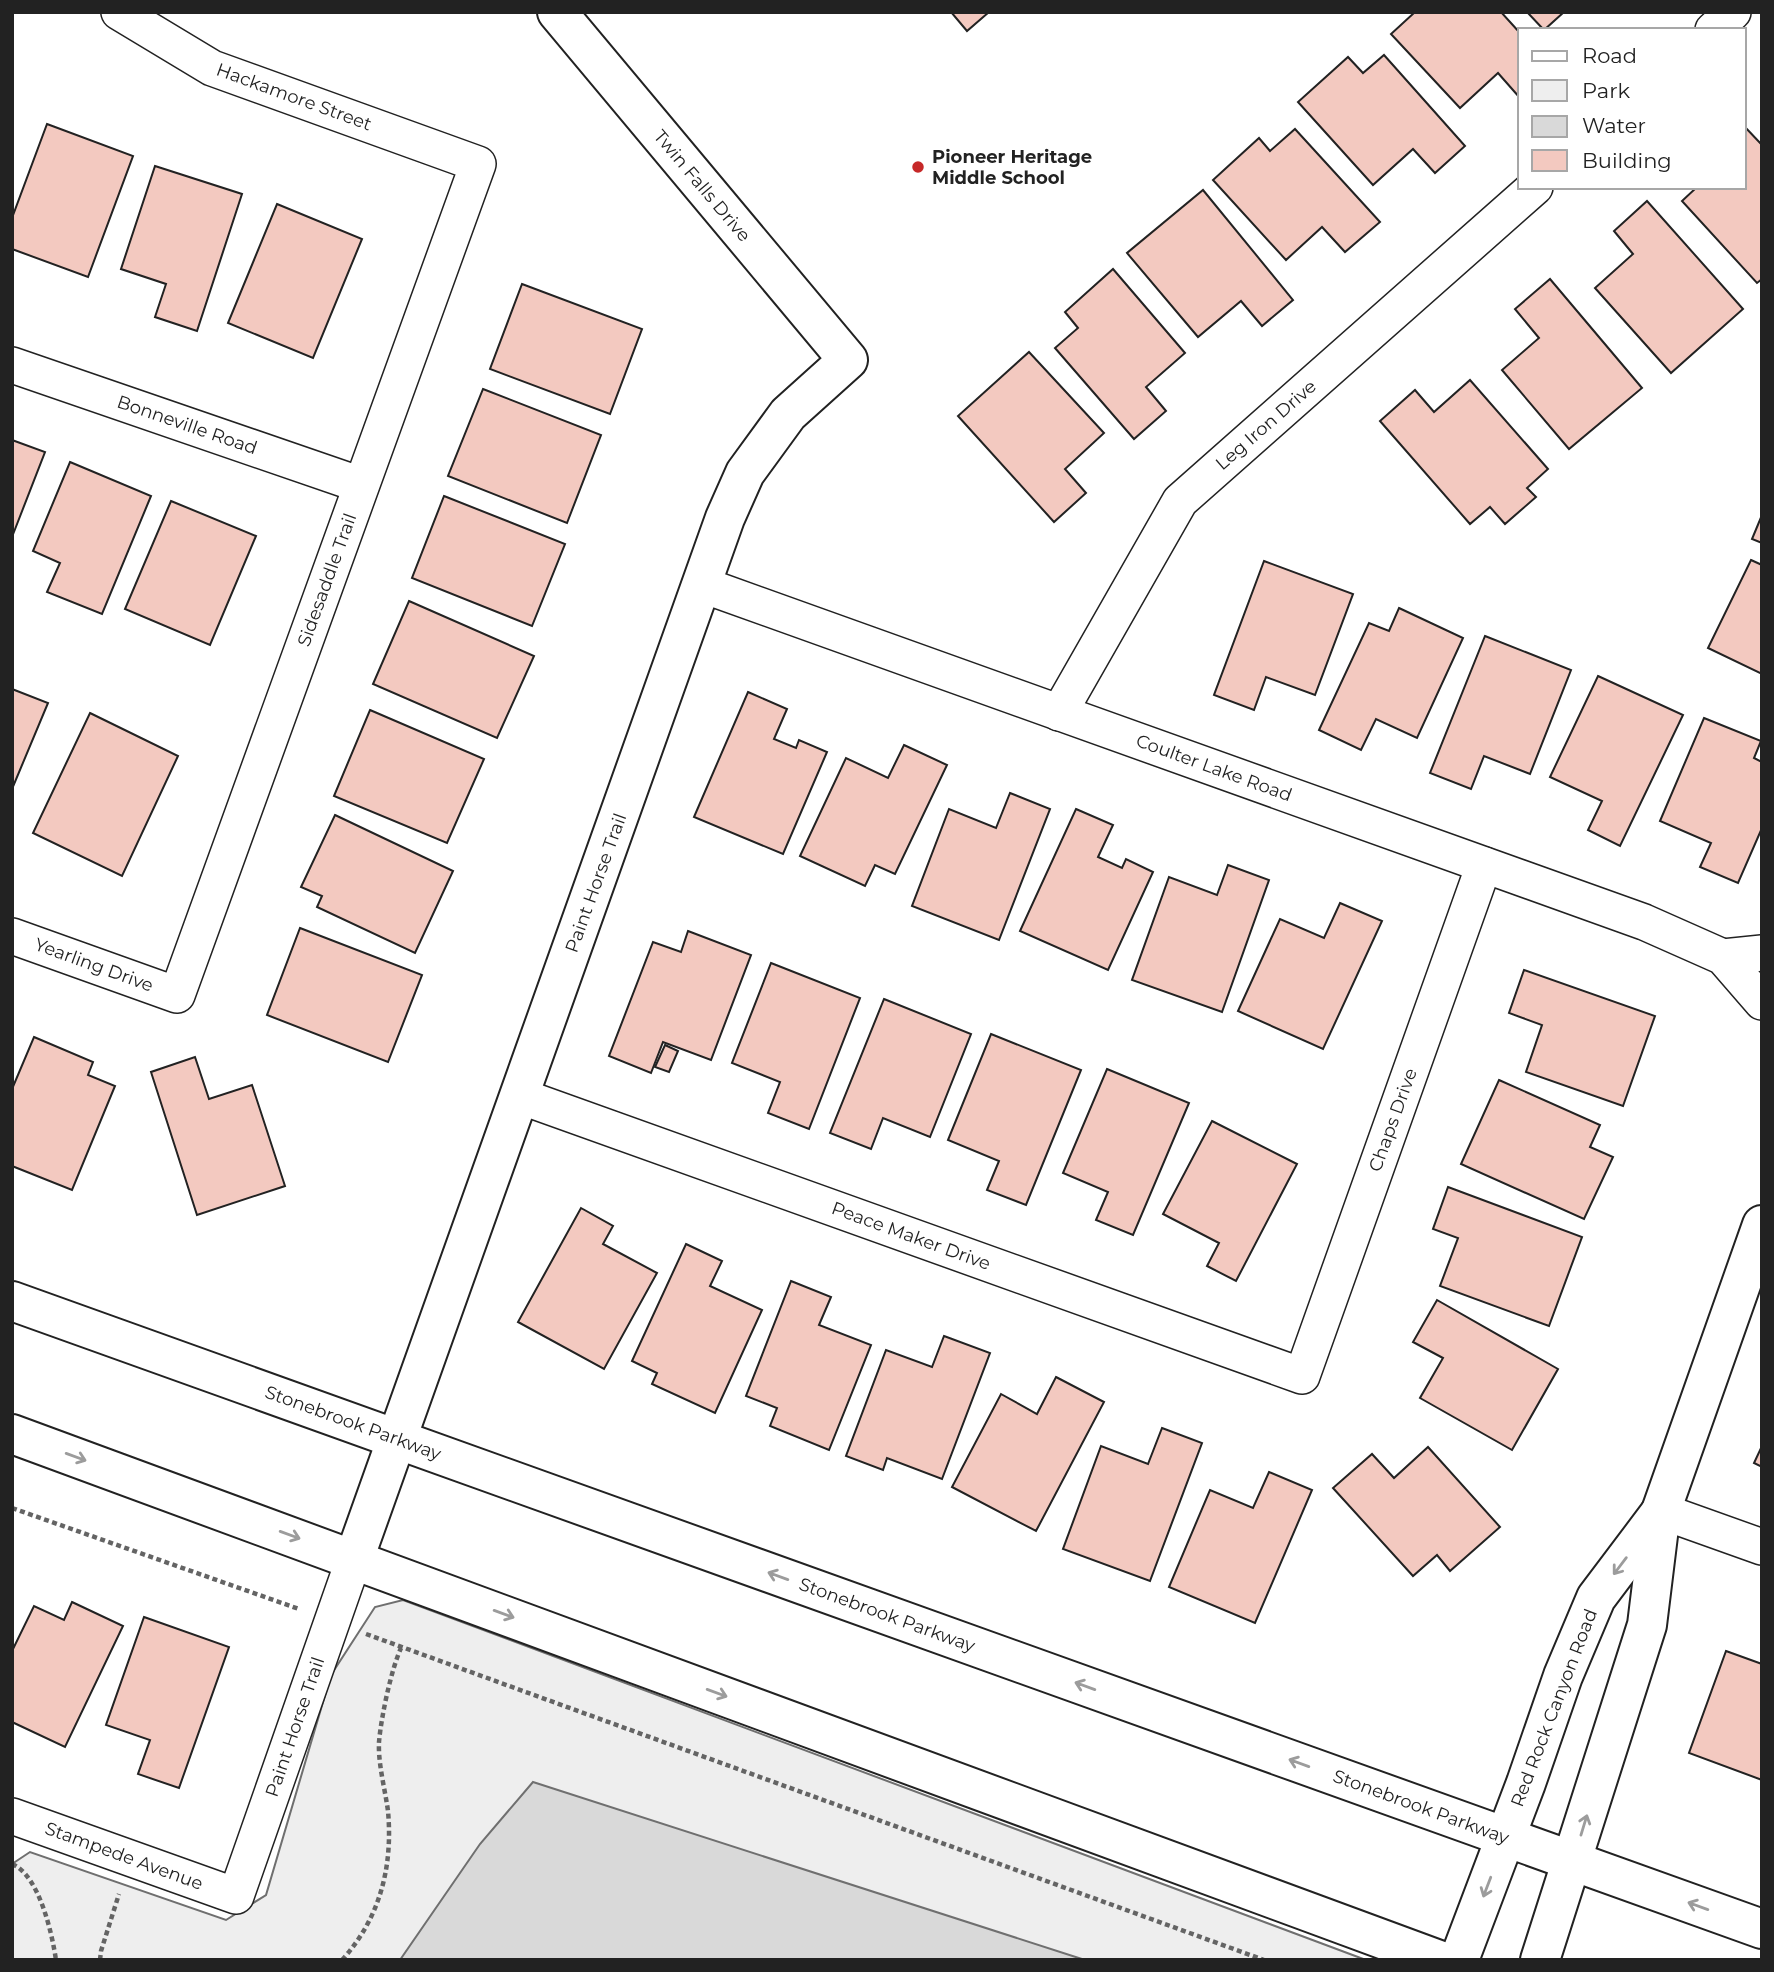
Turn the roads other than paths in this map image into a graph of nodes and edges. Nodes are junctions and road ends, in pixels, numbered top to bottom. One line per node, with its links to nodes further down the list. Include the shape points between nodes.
1 (119, 12): 5 (street, Hackamore Street, via 212,68)
2 (557, 12): 7 (main road, Twin Falls Drive)
3 (1733, 12): 4 (street)
4 (1715, 28)
5 (478, 164): 9 (street, Sidesaddle Trail)
6 (1533, 189): 11 (street, Leg Iron Drive, via 1180,501)
7 (848, 360): 10 (main road, Paint Horse Trail, via 788,414 745,473)
8 (12, 365): 9 (street, Bonneville Road)
9 (361, 485): 16 (street, Sidesaddle Trail)
10 (703, 585): 11 (street, Coulter Lake Road); 18 (main road, Paint Horse Trail)
11 (1059, 713): 12 (street, Coulter Lake Road)
12 (1485, 865): 15 (street, Coulter Lake Road, via 1644,922); 21 (street, Chaps Drive)
13 (12, 936): 16 (street, Yearling Drive)
14 (1762, 953): 15 (street, Coulter Lake Road)
15 (1723, 957): 17 (street, Coulter Lake Road)
16 (177, 995)
17 (1762, 1002)
18 (520, 1096): 21 (street, Peace Maker Drive); 23 (main road, Paint Horse Trail)
19 (1762, 1225): 24 (main road, Red Rock Canyon Road)
20 (12, 1301): 23 (main road, Stonebrook Parkway)
21 (1302, 1376)
22 (12, 1434): 26 (main road, one-way to 26)
23 (397, 1439): 26 (main road, Paint Horse Trail); 28 (main road, Stonebrook Parkway, one-way to 23)
24 (1661, 1511): 25 (street); 28 (main road, Red Rock Canyon Road, one-way to 28, via 1596,1598 1563,1676); 29 (main road, Red Rock Canyon Road, one-way to 24, via 1647,1625)
25 (1762, 1547)
26 (354, 1559): 30 (street, Paint Horse Trail); 32 (main road, one-way to 32)
27 (12, 1816): 30 (street, Stampede Avenue)
28 (1506, 1838): 29 (main road, Stonebrook Parkway); 33 (main road, Red Rock Canyon Road, one-way to 33)
29 (1572, 1861): 31 (main road, Stonebrook Parkway, one-way to 29); 34 (main road, Red Rock Canyon Road)
30 (236, 1896)
31 (1762, 1929)
32 (1439, 1960)
33 (1459, 1960)
34 (1540, 1960)

